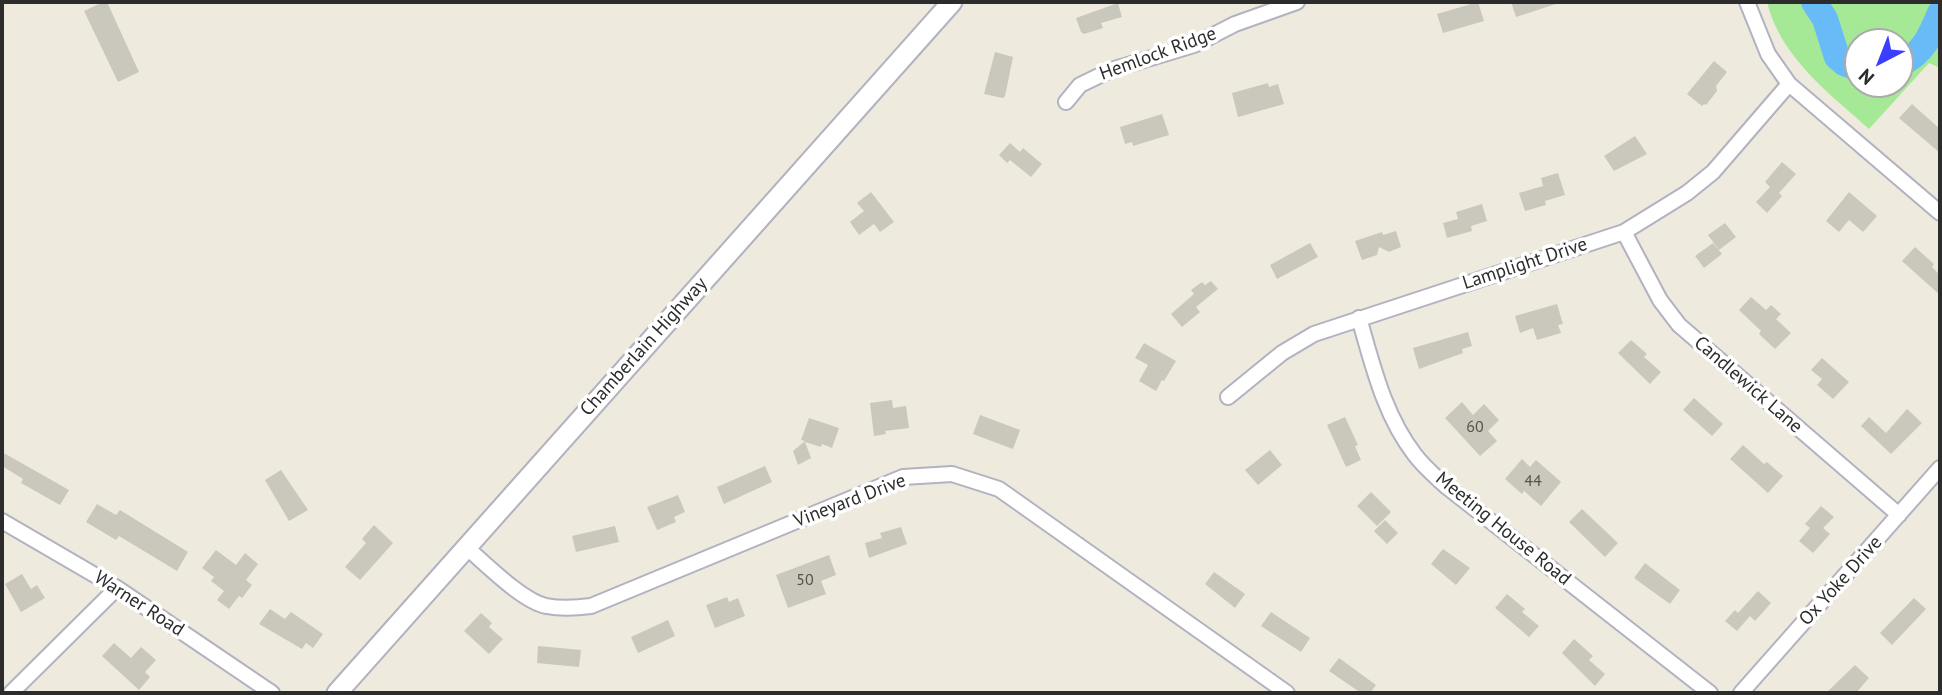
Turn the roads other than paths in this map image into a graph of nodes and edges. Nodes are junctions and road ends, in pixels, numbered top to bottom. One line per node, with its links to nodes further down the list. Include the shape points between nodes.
1 (953, 2): 13 (main road, Chamberlain Highway)
2 (1297, 2): 5 (street, Hemlock Ridge, via 1235,24 1194,45 1111,70 1080,85)
3 (1747, 2): 4 (street, via 1768,54)
4 (1789, 84): 6 (street); 7 (street, Lamplight Drive, via 1713,172)
5 (1066, 102)
6 (1940, 213)
7 (1624, 232): 8 (street, Lamplight Drive); 11 (street, Candlewick Lane, via 1660,300 1679,325)
8 (1359, 318): 9 (street, Lamplight Drive, via 1314,334); 19 (street, Meeting House Road, via 1382,396 1417,457 1447,487)
9 (1228, 397)
10 (1940, 468): 11 (street, Ox Yoke Drive)
11 (1899, 515): 20 (street, Ox Yoke Drive)
12 (2, 521): 14 (street, Warner Road)
13 (466, 547): 17 (main road, Chamberlain Highway); 18 (street, Vineyard Drive, via 513,588 543,605 591,606 903,477 952,474 999,489)
14 (117, 588): 15 (street); 16 (street, Warner Road)
15 (11, 693)
16 (272, 693)
17 (337, 693)
18 (1287, 693)
19 (1710, 693)
20 (1741, 693)

